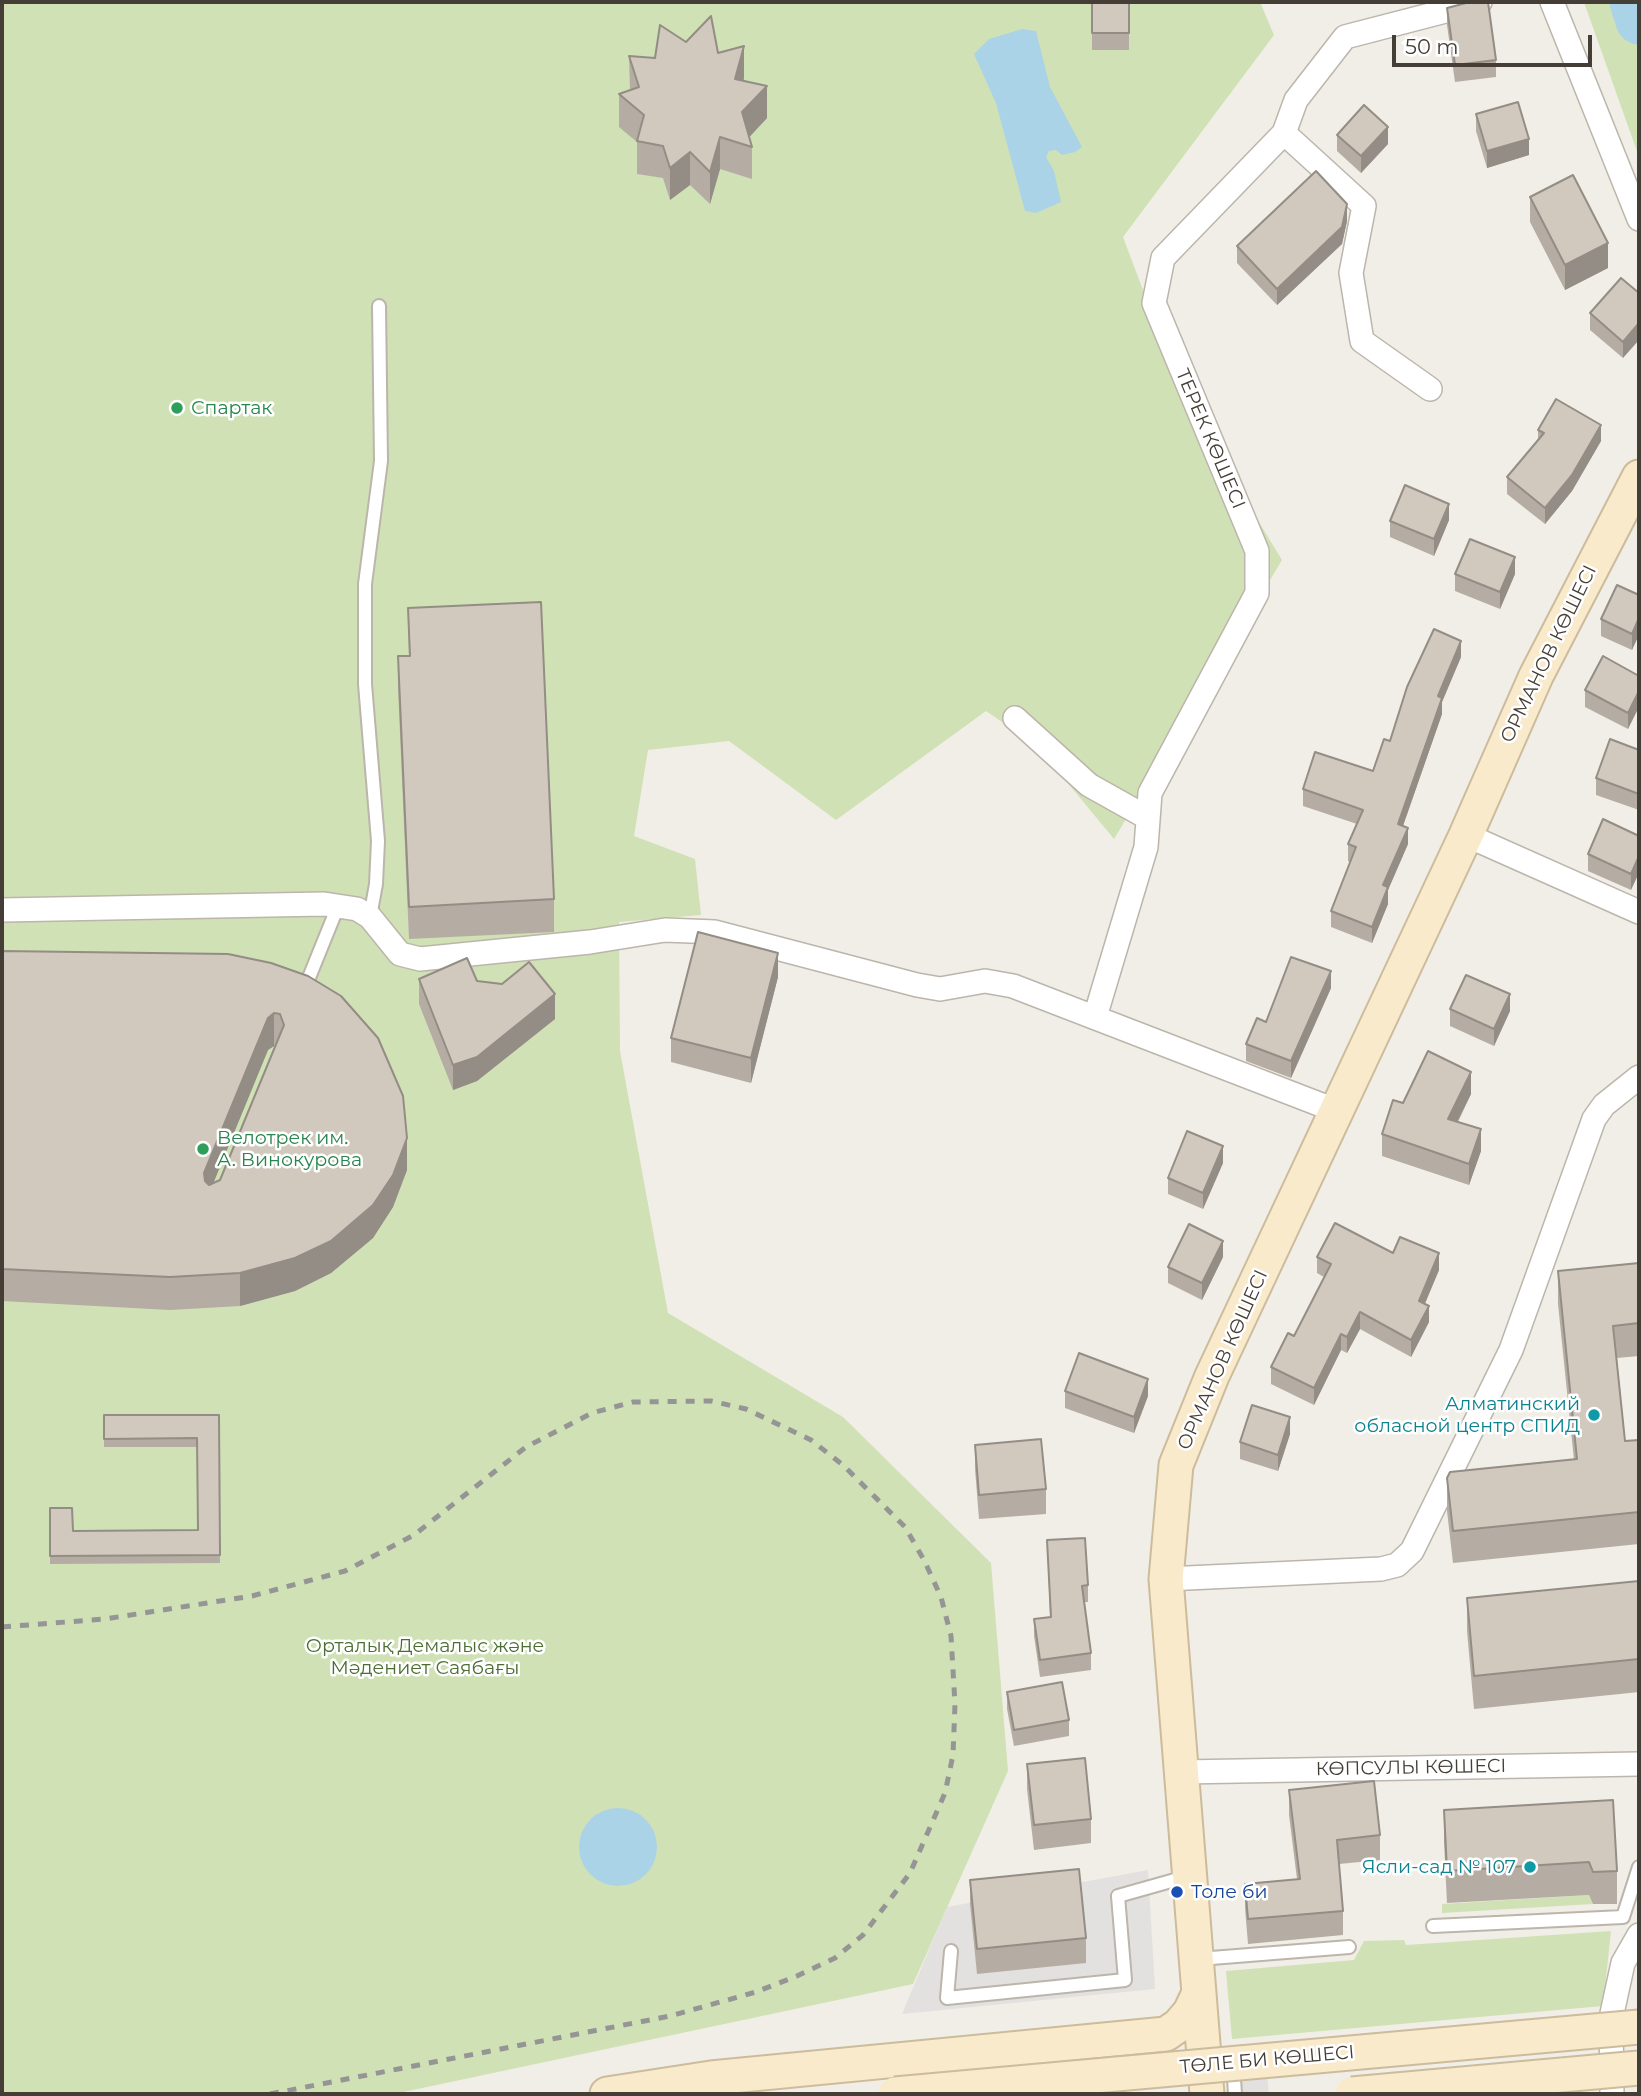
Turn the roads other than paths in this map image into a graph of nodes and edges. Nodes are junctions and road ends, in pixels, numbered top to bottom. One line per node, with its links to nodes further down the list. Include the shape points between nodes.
1 (1480, 2): 3 (street, ТЕРЕК КӨШЕСІ, via 1345,37 1296,100)
2 (1552, 2): 4 (street)
3 (1284, 132): 6 (street, via 1364,206 1351,273 1362,341); 9 (street, ТЕРЕК КӨШЕСІ, via 1163,258 1154,303 1257,551 1257,583 1256,593 1150,793)
4 (1639, 219)
5 (379, 306): 14 (lane, via 381,461 365,584 365,684 378,841)
6 (1430, 389)
7 (1639, 477): 10 (street, ОРМАНОВ КӨШЕСІ, via 1536,676)
8 (1015, 718): 9 (street, via 1088,785)
9 (1148, 818): 16 (street, ТЕРЕК КӨШЕСІ, via 1146,846)
10 (1466, 835): 13 (street); 18 (street, ОРМАНОВ КӨШЕСІ)
11 (338, 906): 12 (street); 14 (street); 15 (lane)
12 (2, 910)
13 (1639, 912)
14 (370, 917): 16 (street, via 400,954 420,958 665,930 715,932 917,985 940,989 985,981 1013,986)
15 (302, 993)
16 (1095, 1017): 18 (street)
17 (1639, 1077): 19 (street, via 1594,1119 1511,1350 1412,1551 1397,1565 1381,1569)
18 (1337, 1111): 19 (street, ОРМАНОВ КӨШЕСІ, via 1212,1376 1176,1465)
19 (1166, 1579): 21 (street, ОРМАНОВ КӨШЕСІ)
20 (1639, 1764): 21 (street, КӨПСУЛЫ КӨШЕСІ)
21 (1182, 1772): 23 (street, ОРМАНОВ КӨШЕСІ)
22 (1639, 1867): 24 (lane, via 1623,1917)
23 (1190, 1876): 27 (lane, via 1118,1896 1125,1980 947,1998); 28 (street, ОРМАНОВ КӨШЕСІ)
24 (1433, 1926)
25 (1639, 1935): 40 (street, via 1623,1963 1611,2018)
26 (1349, 1947): 28 (lane)
27 (951, 1951)
28 (1196, 1959): 29 (street, ОРМАНОВ КӨШЕСІ)
29 (1198, 1995): 31 (street, via 1185,2019 1166,2034); 37 (street, ОРМАНОВ КӨШЕСІ)
30 (1639, 2026): 35 (street, ТӨЛЕ БИ КӨШЕСІ, bridge)
31 (1113, 2037): 34 (street, via 711,2078); 36 (street, via 1143,2062)
32 (1231, 2048): 38 (lane)
33 (1639, 2068): 39 (street, bridge)
34 (607, 2094)
35 (895, 2094)
36 (1153, 2094)
37 (1207, 2094)
38 (1235, 2094)
39 (1352, 2094)
40 (1612, 2094)

